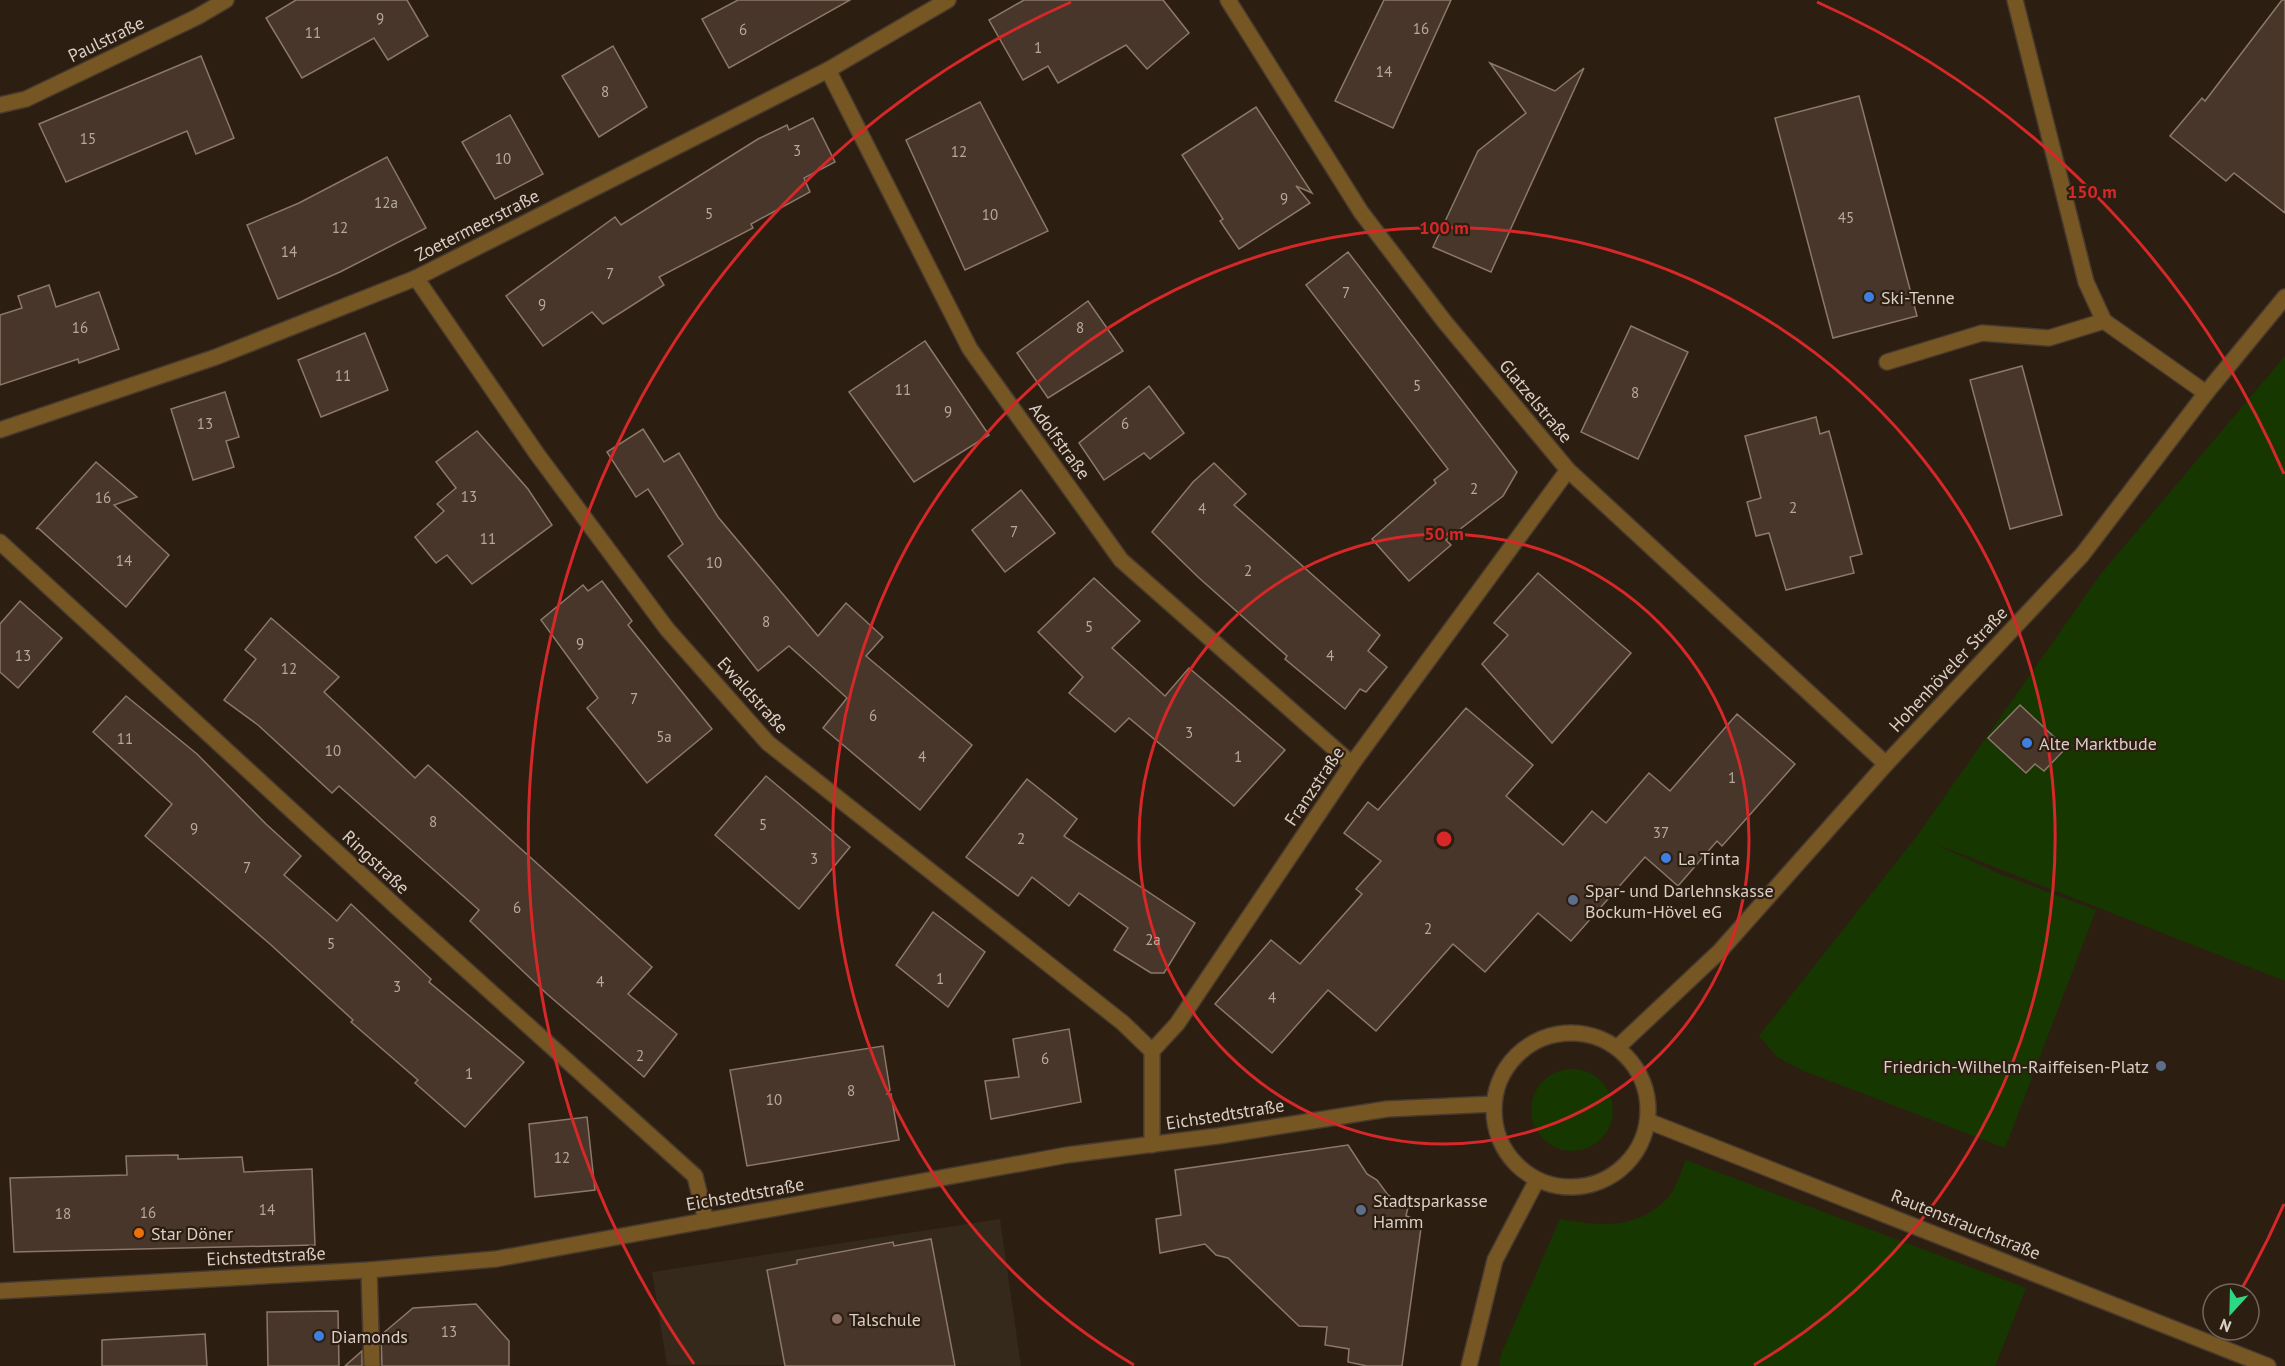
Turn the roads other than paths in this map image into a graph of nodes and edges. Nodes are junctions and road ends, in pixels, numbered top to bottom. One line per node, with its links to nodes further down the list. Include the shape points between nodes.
1 (226, 0): 6 (street, Paulstraße, via 26,99)
2 (948, 0): 5 (street, Zoetermeerstraße)
3 (1228, 0): 13 (street, Glatzelstraße, via 1361,212 1444,321)
4 (2015, 0): 9 (street, via 2086,282)
5 (828, 70): 7 (street, Zoetermeerstraße); 15 (street, Adolfstraße, via 970,350 1121,560)
6 (0, 105)
7 (416, 278): 12 (street, Zoetermeerstraße, via 216,357); 18 (street, Ewaldstraße, via 537,454 667,629 768,743 1123,1023)
8 (2285, 297): 11 (street, Hohenhöveler Straße)
9 (2104, 321): 10 (street, via 2049,338 1982,333); 11 (street)
10 (1887, 362)
11 (2206, 393): 16 (street, Hohenhöveler Straße, via 2082,555)
12 (0, 430)
13 (1568, 470): 15 (street, Franzstraße); 16 (street, Glatzelstraße)
14 (0, 542): 23 (street, Ringstraße, via 695,1176)
15 (1352, 764): 18 (street, Franzstraße, via 1177,1024)
16 (1886, 764): 17 (street, Hohenhöveler Straße, via 1720,951)
17 (1618, 1047): 19 (street, via 1573,1032 1550,1035 1528,1045 1511,1061 1499,1081); 20 (street, via 1643,1080)
18 (1152, 1051): 21 (street)
19 (1494, 1104): 21 (street, Eichstedtstraße, via 1387,1109); 22 (street, via 1495,1127 1504,1148 1518,1166)
20 (1648, 1121): 22 (street, via 1641,1144 1627,1164 1607,1179 1584,1186 1560,1187); 28 (street, Rautenstrauchstraße)
21 (1152, 1145): 23 (street, Eichstedtstraße, via 943,1176)
22 (1537, 1180): 27 (street, via 1495,1260)
23 (706, 1221): 24 (street, Eichstedtstraße, via 496,1259)
24 (369, 1270): 25 (street, Eichstedtstraße); 26 (street)
25 (0, 1291)
26 (372, 1366)
27 (1469, 1366)
28 (2268, 1366)

